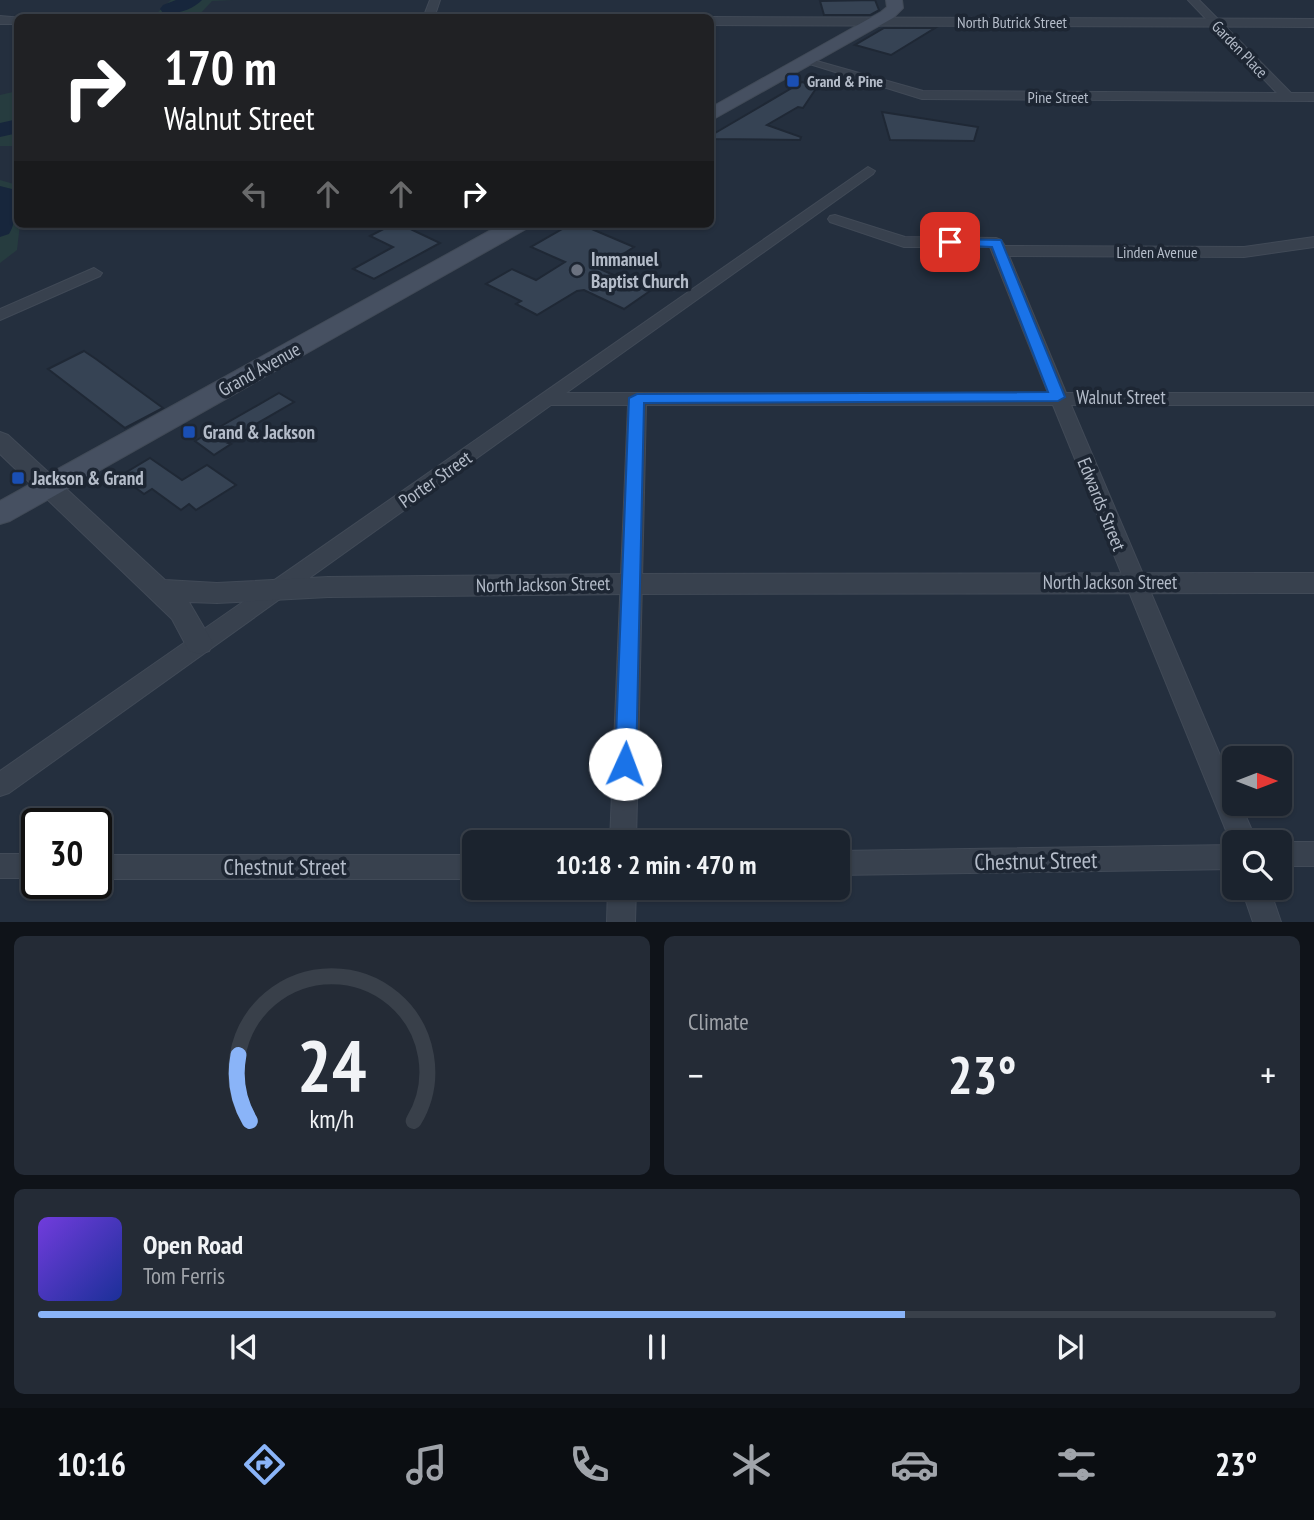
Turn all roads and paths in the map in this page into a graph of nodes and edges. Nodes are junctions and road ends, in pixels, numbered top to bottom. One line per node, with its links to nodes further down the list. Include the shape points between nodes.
1 (894, 0): 4 (main road, via 894,10)
2 (1194, 0): 5 (street, Garden Place)
3 (714, 21): 4 (street, North Butrick Street)
4 (875, 22): 5 (street, North Butrick Street); 7 (main road)
5 (1215, 23): 6 (street, North Butrick Street); 8 (street, Garden Place)
6 (1314, 23)
7 (806, 61): 8 (street, Pine Street, via 922,95); 10 (main road)
8 (1288, 97): 9 (street, Pine Street)
9 (1314, 97)
10 (714, 112)
11 (868, 171): 19 (street, Porter Street)
12 (835, 219): 15 (street, via 904,242)
13 (512, 228): 23 (main road, Grand Avenue)
14 (1314, 242): 15 (street, Linden Avenue, via 1244,253)
15 (998, 247): 18 (street, Edwards Street)
16 (94, 273): 17 (street)
17 (0, 315)
18 (1058, 397): 20 (street, Walnut Street); 21 (street, Walnut Street); 25 (street, Edwards Street)
19 (549, 398): 20 (street, Walnut Street); 29 (street, Porter Street)
20 (637, 398): 26 (street)
21 (1314, 399)
22 (0, 440): 23 (street)
23 (50, 485): 24 (main road, Grand Avenue); 28 (street)
24 (0, 514)
25 (1134, 582): 26 (street, North Jackson Street); 27 (street, North Jackson Street); 33 (street, Edwards Street)
26 (630, 583): 29 (street, North Jackson Street, via 328,587); 32 (street)
27 (1314, 583)
28 (158, 590): 29 (street, North Jackson Street); 30 (street, via 182,612)
29 (273, 592): 30 (street, Porter Street)
30 (199, 643): 31 (street, Porter Street)
31 (0, 785)
32 (623, 830)
33 (1239, 830)
34 (1292, 854): 35 (street)
35 (1314, 854)
36 (1222, 857): 37 (street, Chestnut Street)
37 (850, 863)
38 (0, 866): 39 (street)
39 (21, 866)
40 (112, 867): 41 (street, Chestnut Street)
41 (462, 867)
42 (622, 900): 44 (street)
43 (1259, 900): 45 (street)
44 (621, 922)
45 (1267, 922)

